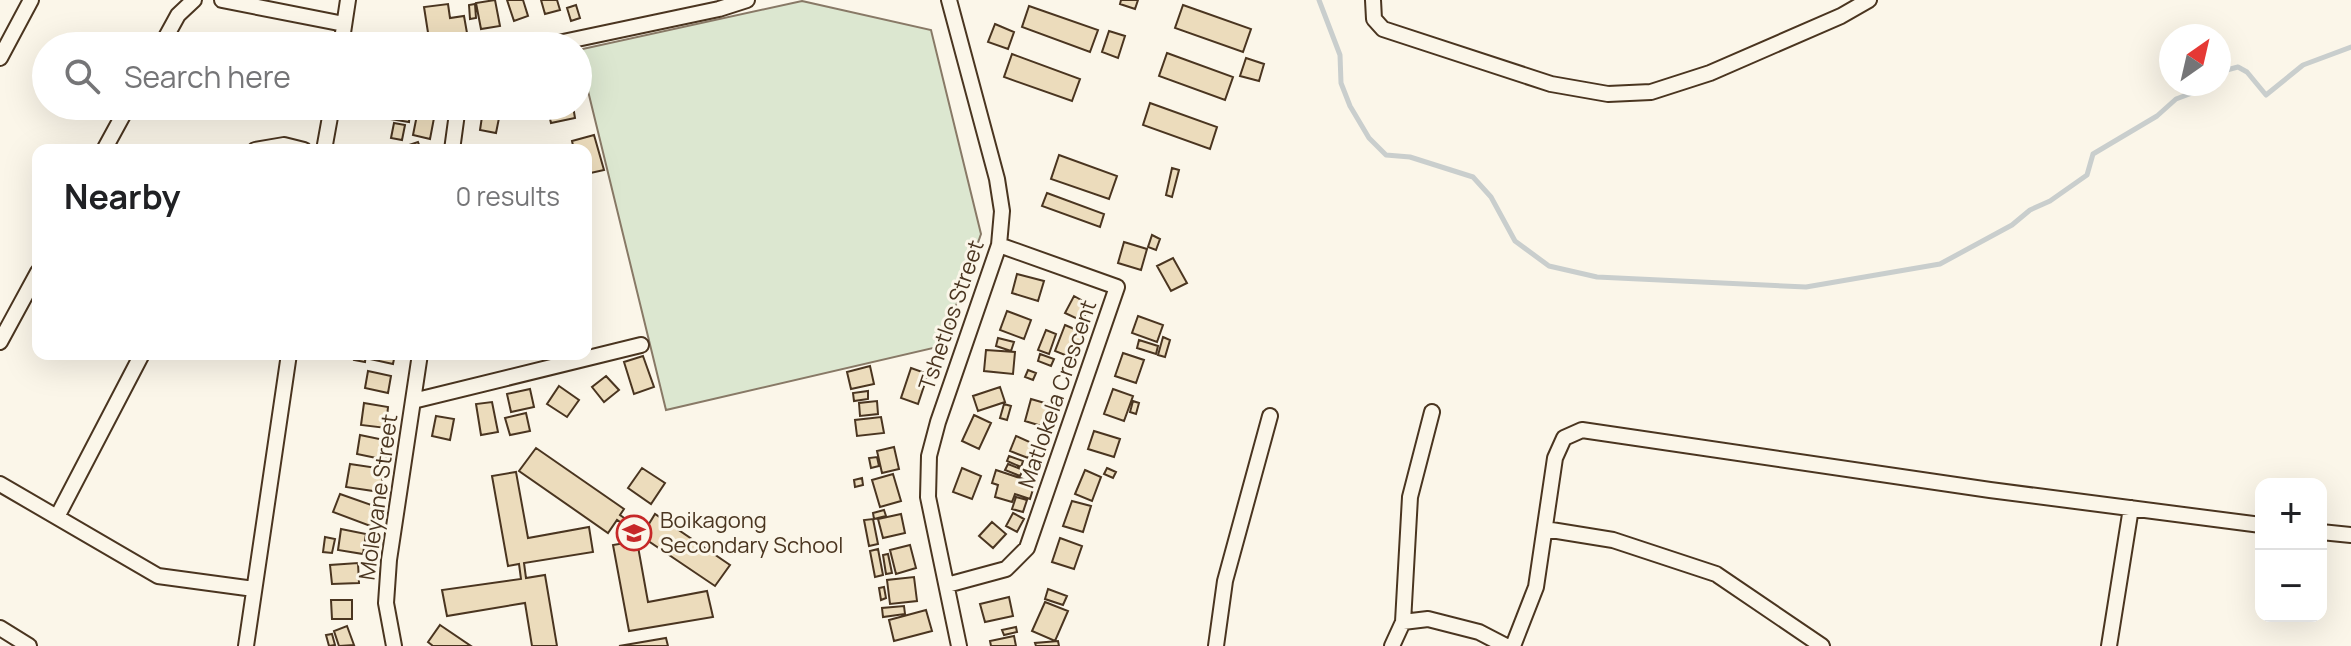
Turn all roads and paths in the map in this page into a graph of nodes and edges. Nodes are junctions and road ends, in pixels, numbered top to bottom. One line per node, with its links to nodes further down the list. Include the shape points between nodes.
1 (31, 0): 12 (street)
2 (194, 0): 10 (street)
3 (222, 0): 9 (street)
4 (348, 0): 9 (street)
5 (747, 0): 13 (street)
6 (949, 0): 21 (street, Tshetlos Street, via 997,179 1002,211)
7 (1373, 0): 8 (street, via 1374,19 1383,29 1551,84 1608,94 1651,92 1710,73)
8 (1869, 0)
9 (344, 24): 11 (street)
10 (169, 32)
11 (343, 32)
12 (6, 34): 14 (street)
13 (592, 36)
14 (0, 58)
15 (120, 120): 18 (street)
16 (329, 120): 19 (street)
17 (456, 120): 20 (street)
18 (107, 144)
19 (325, 144)
20 (453, 144)
21 (999, 245): 40 (street, Tshetlos Street, via 929,456 928,497); 40 (street, Matlokela Crescent, via 1117,287 1027,548 1006,569)
22 (32, 283): 23 (street)
23 (0, 342)
24 (641, 345): 25 (street)
25 (592, 357)
26 (139, 360): 35 (street)
27 (288, 360): 41 (street)
28 (419, 360): 30 (street, Moleyane Street)
29 (580, 360): 30 (street)
30 (413, 401): 46 (street, Moleyane Street, via 389,560 386,603)
31 (1432, 412): 42 (street, via 1410,497)
32 (1270, 416): 48 (street, via 1225,581)
33 (0, 484): 35 (street)
34 (2131, 508): 36 (street); 37 (street, via 1582,430 1564,438 1555,458); 53 (street)
35 (57, 517): 41 (street, via 158,576)
36 (2255, 524)
37 (1545, 529): 51 (street, via 1536,587); 52 (street, via 1613,540 1716,574)
38 (2327, 533): 39 (street)
39 (2351, 535)
40 (947, 585): 47 (street, Tshetlos Street)
41 (254, 589): 45 (street)
42 (1403, 622): 49 (street); 50 (street, via 1428,619 1479,632)
43 (0, 628): 44 (street)
44 (29, 646)
45 (246, 646)
46 (394, 646)
47 (959, 646)
48 (1216, 646)
49 (1392, 646)
50 (1506, 646)
51 (1513, 646)
52 (1822, 646)
53 (2109, 646)

